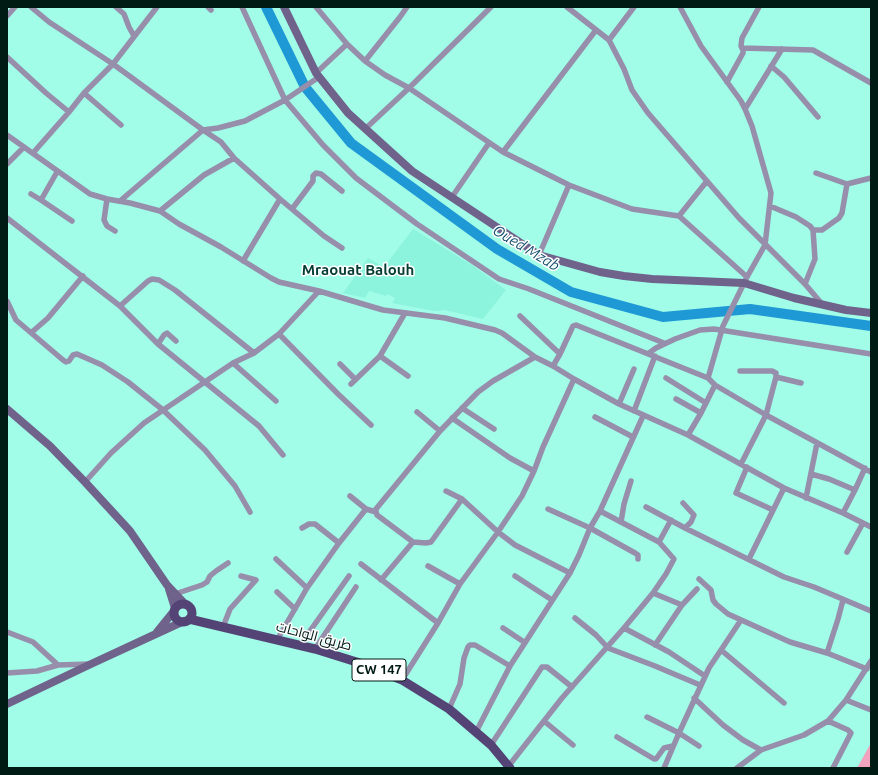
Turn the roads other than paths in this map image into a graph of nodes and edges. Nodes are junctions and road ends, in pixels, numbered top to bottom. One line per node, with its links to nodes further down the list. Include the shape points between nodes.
1 (15, 7): 14 (street)
2 (31, 7): 23 (street, via 49,22)
3 (116, 7): 16 (street, via 124,14)
4 (157, 7): 16 (street)
5 (242, 7): 30 (street)
6 (284, 7): 25 (street)
7 (316, 7): 18 (street)
8 (407, 7): 22 (street)
9 (491, 7): 28 (street)
10 (567, 7): 15 (street)
11 (634, 7): 17 (street)
12 (680, 7): 26 (street, via 701,46)
13 (759, 7): 19 (street, via 742,38)
14 (7, 16)
15 (596, 30): 17 (street); 40 (street)
16 (134, 36): 23 (street)
17 (609, 40): 47 (street, via 639,102)
18 (346, 44): 22 (street); 25 (street)
19 (742, 48): 20 (street); 26 (street, via 743,53)
20 (782, 49): 24 (street); 27 (street, via 818,52)
21 (7, 57): 32 (street)
22 (365, 61): 28 (street)
23 (113, 64): 29 (street); 36 (street)
24 (771, 66): 31 (street); 33 (street, via 784,77)
25 (318, 75): 30 (street); 35 (street, via 348,113)
26 (727, 82): 31 (street)
27 (871, 83)
28 (409, 88): 35 (street); 38 (street)
29 (84, 93): 32 (street); 34 (street)
30 (285, 100): 36 (street, via 245,121); 84 (street, via 323,145 356,178 417,224 499,279 536,291)
31 (745, 109): 57 (street, via 770,190)
32 (69, 112): 41 (street)
33 (818, 117)
34 (121, 125)
35 (365, 129): 52 (street, via 412,171)
36 (203, 130): 42 (street, via 222,142); 56 (street)
37 (7, 135): 39 (street)
38 (489, 143): 40 (street); 52 (street)
39 (24, 147): 41 (street); 43 (street)
40 (503, 152): 49 (street)
41 (33, 153): 44 (street)
42 (234, 158): 53 (street); 59 (street, via 204,175)
43 (7, 164)
44 (57, 172): 54 (street); 55 (street, via 90,194)
45 (816, 172): 48 (street)
46 (871, 178): 48 (street)
47 (707, 181): 60 (street); 65 (street)
48 (846, 184): 63 (street, via 839,218 822,230)
49 (568, 186): 60 (street, via 632,208); 67 (street)
50 (342, 191): 58 (street, via 321,174 316,173)
51 (31, 194): 54 (street)
52 (452, 197): 67 (street)
53 (280, 199): 58 (street); 68 (street)
54 (41, 200): 62 (street)
55 (107, 200): 56 (street); 64 (street, via 104,220)
56 (120, 201): 59 (street)
57 (770, 206): 63 (street, via 796,217); 65 (street)
58 (292, 209): 66 (street)
59 (160, 211): 68 (street)
60 (679, 216): 70 (street)
61 (7, 218): 69 (street)
62 (72, 221)
63 (813, 230): 71 (street, via 815,259)
64 (114, 231)
65 (765, 245): 70 (street); 71 (street)
66 (342, 248)
67 (539, 255): 70 (street, via 624,276)
68 (242, 261): 72 (street, via 279,282)
69 (83, 276): 75 (street); 80 (street, via 48,318)
70 (744, 283): 74 (street); 79 (street)
71 (806, 284): 74 (street)
72 (319, 291): 76 (street, via 384,310); 81 (street)
73 (7, 301): 80 (street, via 16,320)
74 (822, 304): 77 (street)
75 (120, 306): 83 (street); 85 (street, via 148,281 159,280)
76 (405, 313): 89 (street); 91 (street, via 445,318 495,330 515,341)
77 (871, 313)
78 (520, 316): 87 (street)
79 (722, 328): 84 (street, via 700,330); 88 (street); 100 (street)
80 (32, 332): 111 (street, via 66,362 77,354 102,365)
81 (279, 334): 85 (street); 119 (street)
82 (176, 341): 83 (street, via 167,334)
83 (158, 344): 102 (street)
84 (664, 344): 86 (street)
85 (254, 353): 92 (street)
86 (649, 353): 87 (street, via 576,325 573,326); 90 (street)
87 (560, 354): 94 (street)
88 (871, 354)
89 (380, 356): 93 (street, via 353,382); 97 (street)
90 (655, 356): 100 (street); 113 (street)
91 (535, 357): 94 (street); 109 (street, via 493,381)
92 (233, 363): 102 (street); 106 (street)
93 (340, 364)
94 (553, 366): 101 (street)
95 (634, 369): 108 (street)
96 (740, 371): 98 (street, via 772,371 776,373)
97 (408, 376)
98 (776, 377): 103 (street); 116 (street)
99 (666, 378): 107 (street)
100 (708, 378): 104 (street)
101 (574, 379): 108 (street); 129 (street)
102 (205, 382): 111 (street); 125 (street, via 258,426)
103 (802, 383)
104 (715, 385): 107 (street); 116 (street)
105 (676, 399): 114 (street)
106 (276, 401)
107 (706, 402): 114 (street)
108 (619, 404): 113 (street)
109 (462, 408): 118 (street); 120 (street)
110 (7, 409): 133 (street, via 50,446)
111 (163, 410): 133 (street, via 129,435); 146 (street, via 205,450 235,486)
112 (417, 412): 121 (street)
113 (634, 412): 115 (street)
114 (700, 413): 122 (street)
115 (643, 416): 122 (street); 123 (street)
116 (766, 416): 124 (street); 126 (street)
117 (595, 417): 123 (street)
118 (452, 418): 121 (street); 129 (street, via 510,458)
119 (371, 425)
120 (494, 429)
121 (440, 431): 147 (street)
122 (688, 435): 126 (street)
123 (633, 437): 145 (street)
124 (817, 443): 128 (street); 131 (street)
125 (283, 455)
126 (741, 464): 127 (street)
127 (747, 467): 134 (street); 144 (street, via 736,493)
128 (865, 468): 130 (street); 135 (street)
129 (534, 471): 156 (street, via 522,496)
130 (871, 472)
131 (811, 474): 135 (street); 138 (street)
132 (631, 481): 150 (street)
133 (85, 482): 173 (street, via 130,531)
134 (784, 488): 138 (street); 144 (street)
135 (855, 490): 148 (street)
136 (446, 491): 139 (street)
137 (350, 496): 142 (street)
138 (806, 498): 148 (street)
139 (462, 499): 156 (street); 157 (street, via 431,542)
140 (683, 503): 155 (street, via 694,515)
141 (646, 507): 149 (street)
142 (366, 509): 147 (street); 159 (street)
143 (548, 509): 154 (street)
144 (773, 510): 163 (street)
145 (600, 511): 150 (street); 154 (street)
146 (250, 512)
147 (376, 512): 157 (street)
148 (843, 513): 151 (street)
149 (671, 520): 155 (street); 158 (street)
150 (621, 522): 158 (street)
151 (863, 523): 152 (street); 160 (street)
152 (871, 527)
153 (302, 528): 159 (street, via 308,524 315,524)
154 (590, 528): 162 (street, via 635,553); 167 (street)
155 (685, 528): 163 (street)
156 (498, 532): 167 (street, via 515,545); 174 (street)
157 (413, 542): 172 (street)
158 (659, 542): 179 (street, via 674,559)
159 (339, 543): 176 (street)
160 (847, 552)
161 (276, 559): 176 (street)
162 (638, 559)
163 (749, 559): 182 (street)
164 (228, 563): 180 (street, via 202,585)
165 (361, 564): 172 (street)
166 (428, 566): 174 (street)
167 (570, 573): 181 (street)
168 (241, 576): 192 (street, via 256,580 230,609)
169 (349, 576): 199 (street)
170 (515, 576): 181 (street)
171 (699, 579): 190 (street, via 711,590 716,604)
172 (381, 580): 191 (street)
173 (167, 584): 180 (street); 186 (street)
174 (460, 584): 191 (street)
175 (356, 587): 202 (street)
176 (307, 588): 185 (street)
177 (697, 589): 184 (street)
178 (277, 592): 185 (street)
179 (653, 593): 184 (street); 194 (street)
180 (175, 594): 183 (street)
181 (552, 600): 198 (street)
182 (843, 600): 187 (street); 204 (street)
183 (185, 604): 186 (main road, via 179,605); 188 (main road, via 190,607)
184 (682, 605): 200 (street)
185 (295, 609): 197 (street)
186 (175, 610): 188 (main road, via 176,619); 196 (street)
187 (871, 611)
188 (188, 618): 192 (main road, CW 147); 196 (street)
189 (575, 618): 201 (street)
190 (741, 620): 203 (street); 204 (street, via 790,642)
191 (438, 623): 212 (street)
192 (222, 626): 197 (main road, طريق الواحات / CW 147)
193 (503, 628): 198 (street)
194 (624, 628): 200 (street); 201 (street)
195 (7, 632): 207 (street, via 33,642)
196 (155, 634): 206 (street)
197 (277, 640): 199 (main road, طريق الواحات / CW 147)
198 (524, 642): 208 (street)
199 (300, 644): 202 (main road, طريق الواحات / CW 147)
200 (655, 645): 211 (street)
201 (608, 648): 213 (street); 214 (street)
202 (315, 649): 212 (main road, طريق الواحات / CW 147)
203 (722, 650): 211 (street); 217 (street)
204 (827, 653): 209 (street)
205 (871, 661): 209 (street)
206 (90, 664): 207 (street); 218 (street)
207 (58, 665): 210 (street, via 37,671)
208 (510, 666): 219 (street, via 470,645 464,658 460,684); 224 (street)
209 (867, 669): 216 (street)
210 (7, 673)
211 (705, 676): 213 (street)
212 (402, 680): 219 (main road, طريق الواحات / CW 147)
213 (700, 685): 215 (street)
214 (572, 688): 222 (street); 227 (street, via 547,667 542,667)
215 (694, 698): 225 (street); 231 (street, via 724,726)
216 (846, 700): 220 (street); 223 (street)
217 (784, 703)
218 (7, 704)
219 (449, 709): 224 (main road, طريق الواحات / CW 147)
220 (871, 710)
221 (647, 717): 225 (street)
222 (544, 721): 228 (street); 232 (street)
223 (828, 721): 231 (street, via 804,735); 235 (street, via 851,733)
224 (476, 732): 227 (main road, طريق الواحات / CW 147)
225 (679, 733): 229 (street); 230 (street)
226 (617, 737): 229 (street, via 654,759 664,748)
227 (491, 745): 232 (main road, طريق الواحات / CW 147)
228 (573, 745)
229 (673, 746): 233 (street)
230 (699, 746)
231 (761, 750): 234 (street)
232 (508, 768)
233 (664, 768)
234 (737, 768)
235 (833, 768)

